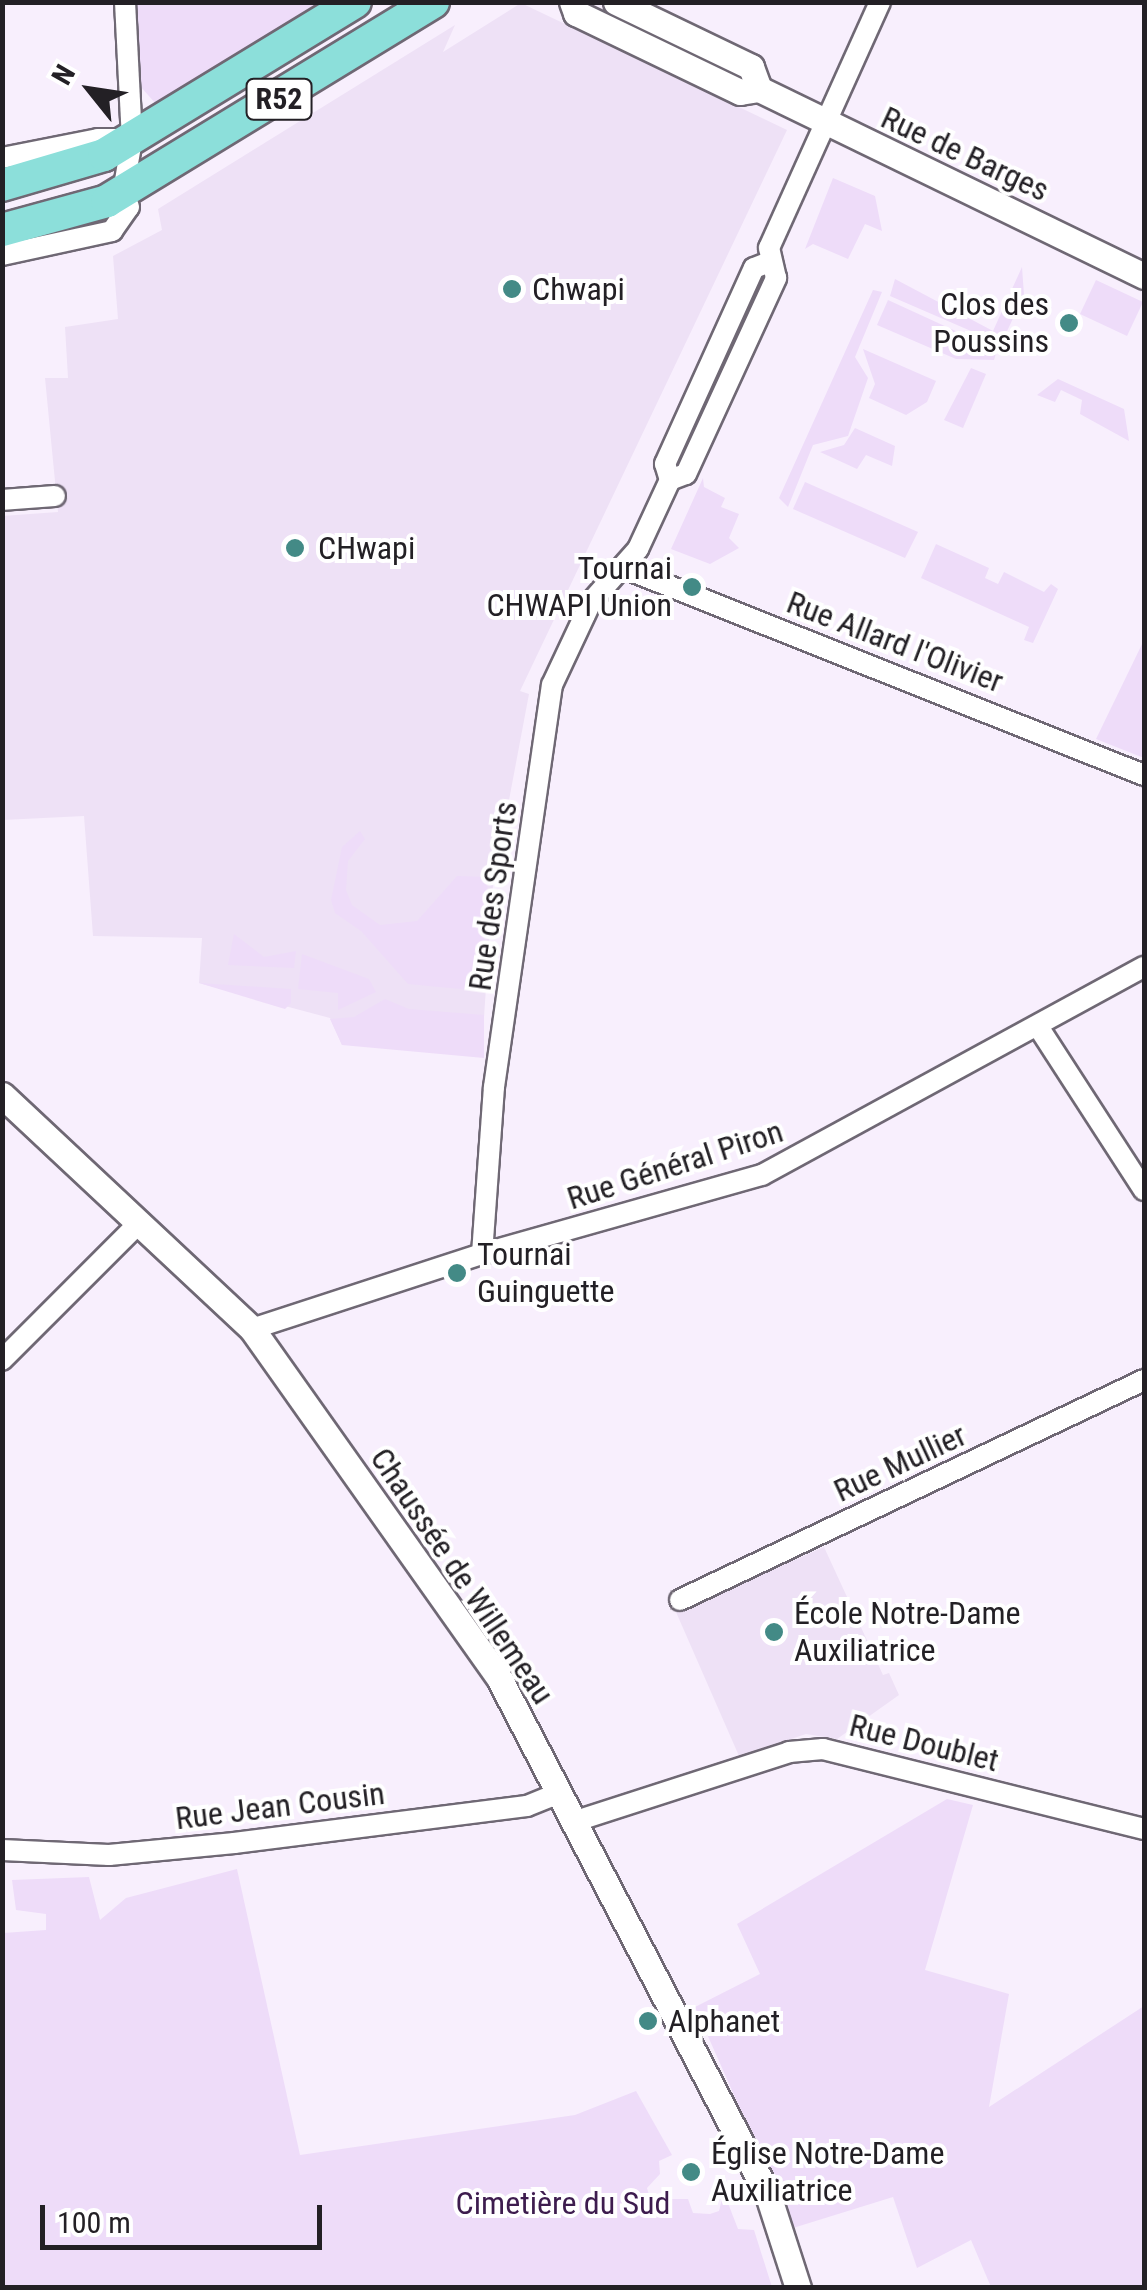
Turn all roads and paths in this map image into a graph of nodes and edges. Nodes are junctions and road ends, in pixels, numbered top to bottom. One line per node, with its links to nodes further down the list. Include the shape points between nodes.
1 (125, 2): 9 (street)
2 (355, 2): 9 (main road, R52)
3 (434, 2): 12 (main road, R52)
4 (572, 2): 7 (street, Rue de Barges, via 576,13 740,92)
5 (616, 2): 7 (street, Rue de Barges, via 752,67)
6 (880, 2): 8 (street, Rue des Sports)
7 (759, 88): 8 (street, Rue de Barges)
8 (824, 120): 15 (street, Rue de Barges); 18 (street, Rue des Sports, via 770,248 776,278 686,474 670,480)
9 (132, 140): 10 (street, via 98,138); 11 (main road, R52, via 38,178); 12 (street)
10 (2, 158)
11 (2, 185)
12 (123, 192): 13 (main road, R52); 14 (street, via 129,207 112,232)
13 (2, 230)
14 (2, 255)
15 (1144, 276)
16 (55, 496): 17 (street)
17 (2, 500)
18 (624, 568): 19 (street, Rue Allard l'Olivier); 25 (street, Rue des Sports, via 591,602 552,685 494,1088)
19 (1144, 775)
20 (1144, 967): 21 (street, Rue Général Piron)
21 (1039, 1028): 23 (street); 25 (street, Rue Général Piron, via 762,1175)
22 (2, 1096): 24 (street, Chaussée de Willemeau)
23 (1144, 1190)
24 (136, 1226): 26 (street, Chaussée de Willemeau); 27 (street)
25 (482, 1254): 26 (street, Rue Général Piron)
26 (252, 1329): 30 (street, Chaussée de Willemeau, via 498,1676)
27 (2, 1360)
28 (1144, 1380): 29 (street, Rue Mullier)
29 (680, 1600)
30 (561, 1792): 31 (street, Chaussée de Willemeau); 33 (street, Rue Jean Cousin, via 527,1806 109,1855)
31 (576, 1821): 32 (street, Rue Doublet, via 789,1752 824,1749); 34 (street, Chaussée de Willemeau, via 768,2194)
32 (1144, 1830)
33 (2, 1850)
34 (798, 2288)

